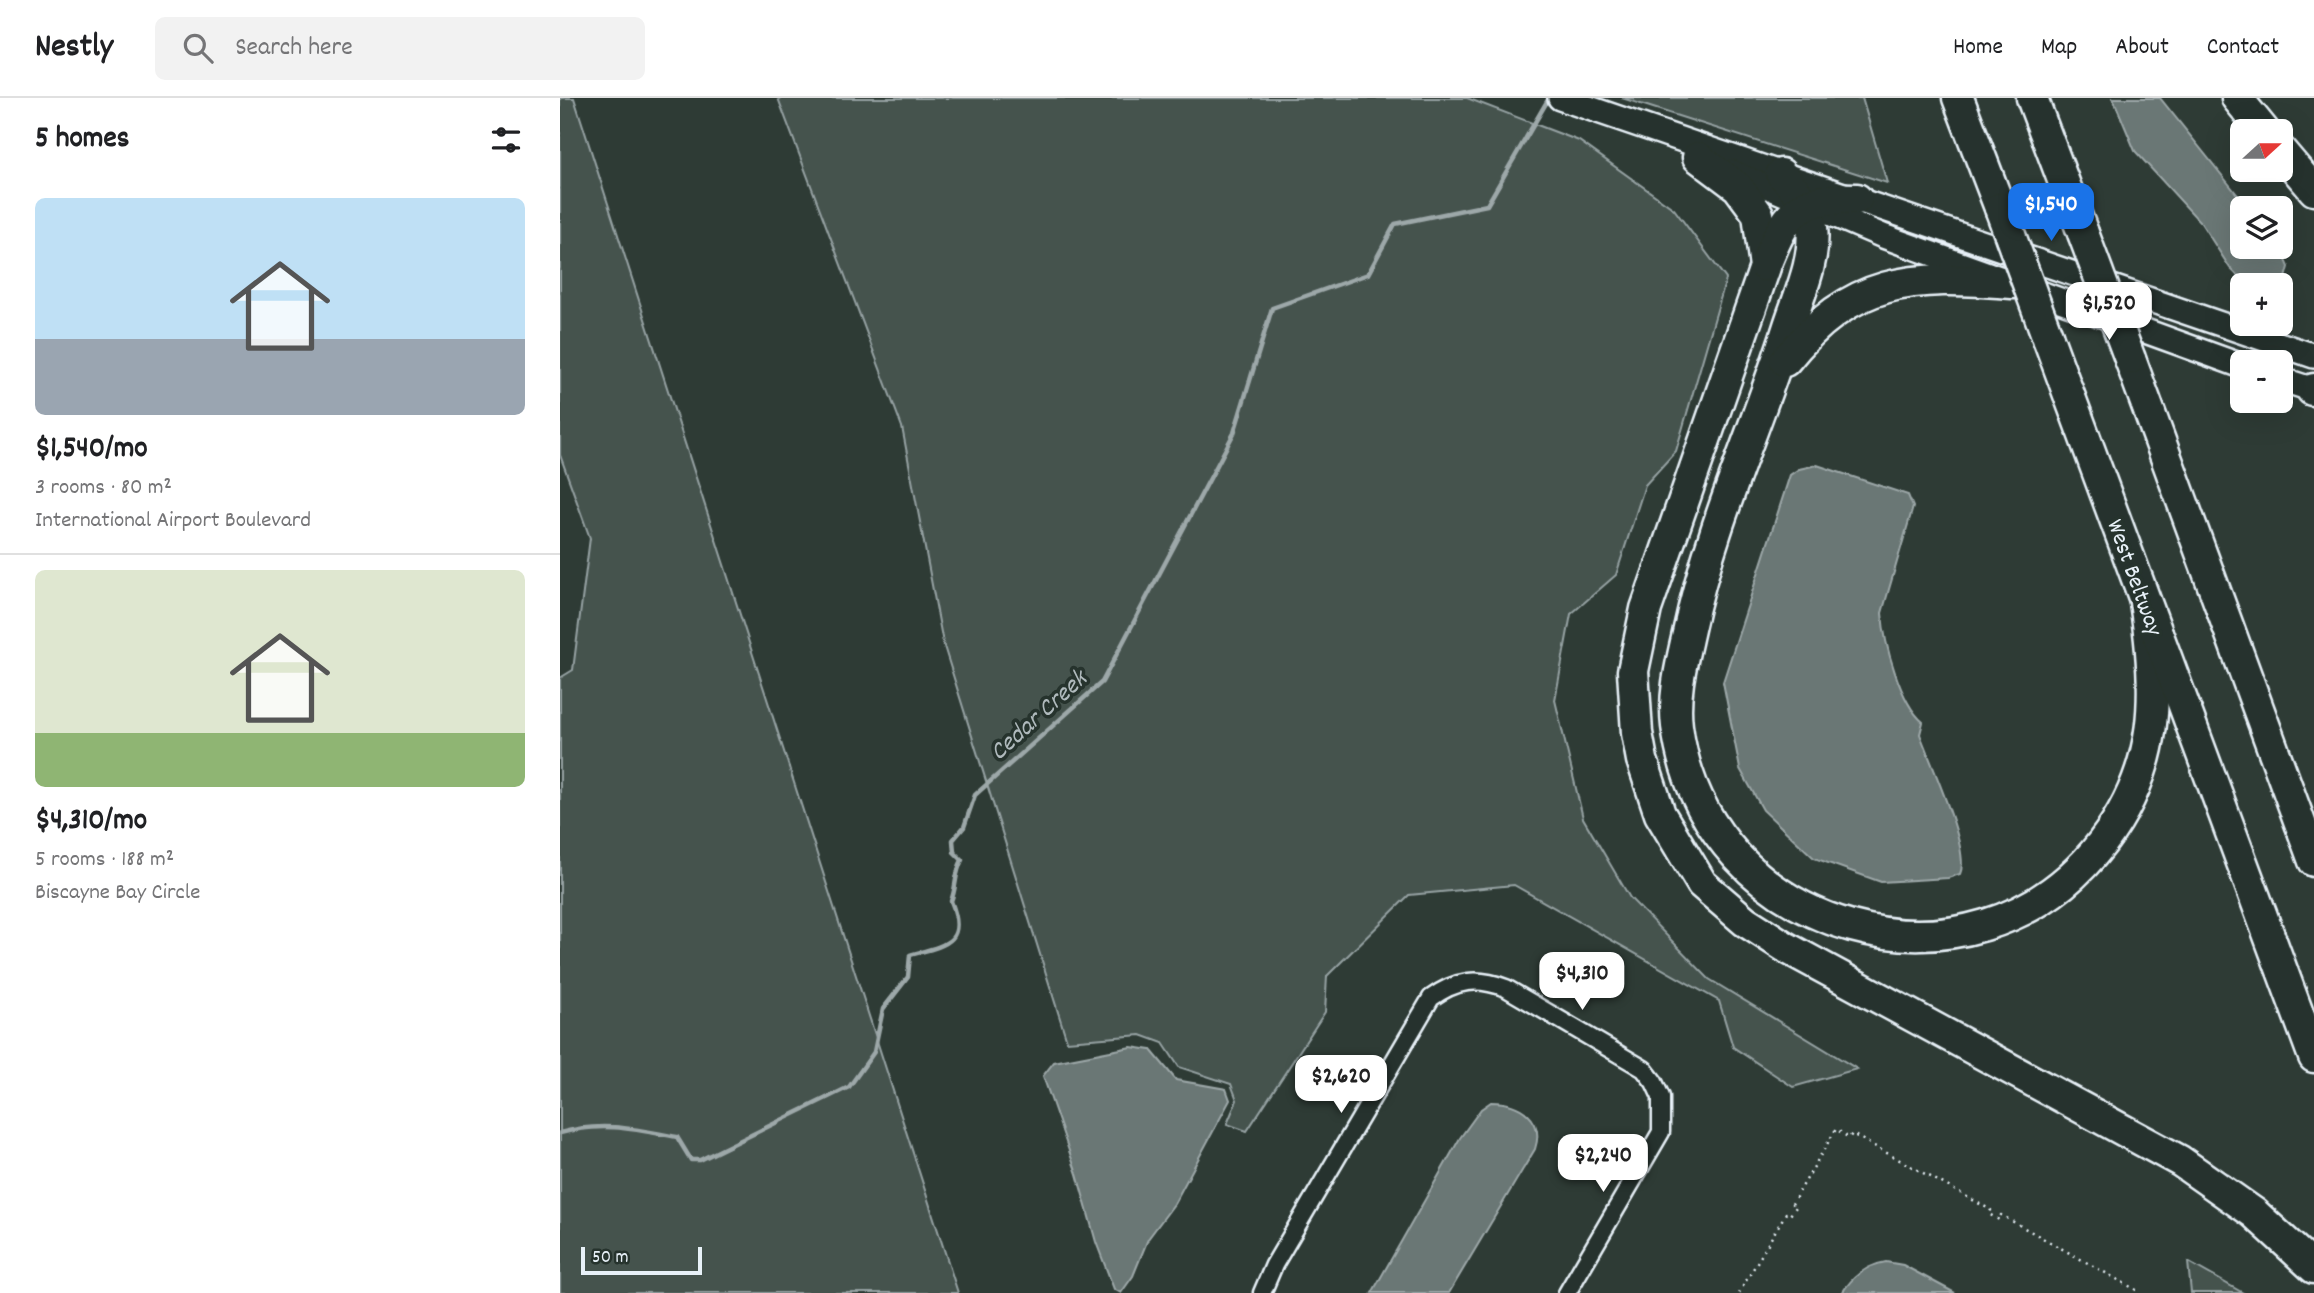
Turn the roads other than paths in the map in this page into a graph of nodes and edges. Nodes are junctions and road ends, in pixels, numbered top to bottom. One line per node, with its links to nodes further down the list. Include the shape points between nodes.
1 (1560, 98): 5 (main road)
2 (1958, 98): 20 (highway, West Beltway, bridge)
3 (2032, 98): 21 (highway, bridge)
4 (2237, 98): 6 (highway)
5 (1588, 107): 7 (main road, via 1623,127); 9 (main road)
6 (2254, 119)
7 (1698, 157): 12 (main road); 13 (highway, via 1738,187 1758,214)
8 (2293, 166): 10 (highway)
9 (1781, 174): 11 (main road); 12 (highway)
10 (2312, 189)
11 (1857, 199): 12 (highway); 15 (main road)
12 (1807, 203): 13 (highway, via 1789,214); 14 (main road); 17 (highway, via 1811,258)
13 (1765, 267): 23 (highway, via 1660,563 1637,642 1633,671 1642,760 1673,838 1702,884 1745,921 2180,1161 2254,1213)
14 (2012, 283): 16 (main road); 17 (highway, via 1924,279 1886,286 1847,303 1809,331)
15 (2314, 356)
16 (2230, 362)
17 (1773, 375): 20 (highway, via 1700,579 1676,695 1677,724 1693,789 1734,853 1798,906 1859,930 1886,935 1949,933 2029,908 2085,864 2139,782 2155,694)
18 (2293, 383): 19 (main road)
19 (2313, 390)
20 (2145, 602): 22 (highway, West Beltway)
21 (2314, 861)
22 (2314, 1057)
23 (2314, 1268)
24 (1262, 1293): 25 (street, via 1273,1265 1431,998 1467,980 1506,988 1644,1069 1661,1097 1661,1132)
25 (1567, 1293)

